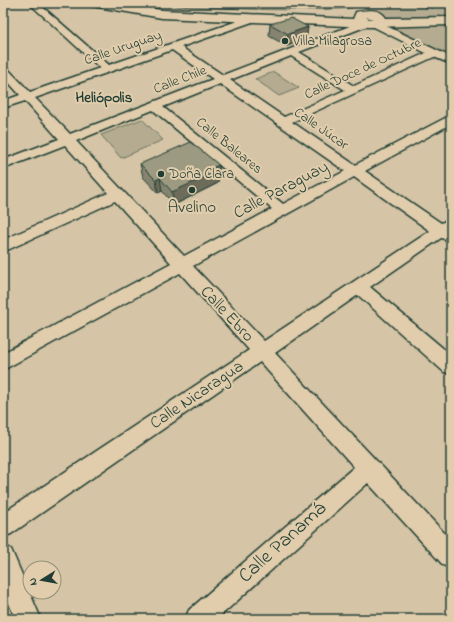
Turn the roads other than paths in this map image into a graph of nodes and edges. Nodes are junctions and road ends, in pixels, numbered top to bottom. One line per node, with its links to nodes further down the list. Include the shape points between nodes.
1 (32, 3): 11 (street)
2 (92, 3): 4 (main road, via 162,14)
3 (145, 3): 5 (main road)
4 (252, 19): 5 (main road); 7 (street, Calle Uruguay)
5 (371, 20): 6 (main road); 8 (street, Calle Chile); 9 (street)
6 (450, 21)
7 (173, 46): 11 (street, Calle Uruguay); 13 (street, Calle Júcar)
8 (293, 53): 13 (street, Calle Chile); 14 (street)
9 (434, 53): 10 (street); 14 (street, Calle Doce de Octubre)
10 (451, 61)
11 (108, 68): 15 (street, Calle Uruguay)
12 (3, 70): 15 (street, Calle Ebro)
13 (223, 80): 17 (street, Calle Chile); 19 (street, Calle Júcar)
14 (353, 90): 19 (street, Calle Doce de Octubre)
15 (28, 96): 16 (street, Calle Uruguay); 20 (street, Calle Ebro)
16 (3, 105)
17 (155, 106): 20 (street, Calle Chile); 24 (street, Calle Baleares)
18 (451, 119): 22 (street, Calle Paraguay)
19 (283, 122): 22 (street, Calle Júcar)
20 (68, 140): 21 (street, Calle Chile); 23 (street, Calle Ebro)
21 (3, 165)
22 (355, 171): 24 (street, Calle Paraguay); 25 (street, Calle Júcar)
23 (118, 194): 26 (street); 27 (street, Calle Ebro)
24 (282, 210): 27 (street, Calle Paraguay)
25 (448, 231): 28 (street, Calle Nicaragua)
26 (3, 246)
27 (182, 265): 29 (street, Calle Ebro); 30 (street, Calle Paraguay)
28 (358, 286): 29 (street, Calle Nicaragua); 31 (street)
29 (262, 352): 32 (street, Calle Ebro); 33 (street, Calle Nicaragua)
30 (3, 362)
31 (451, 366)
32 (369, 468): 34 (street, Calle Ebro); 37 (street, Calle Panamá)
33 (3, 526)
34 (451, 557)
35 (3, 558): 36 (street)
36 (28, 619)
37 (198, 619)

